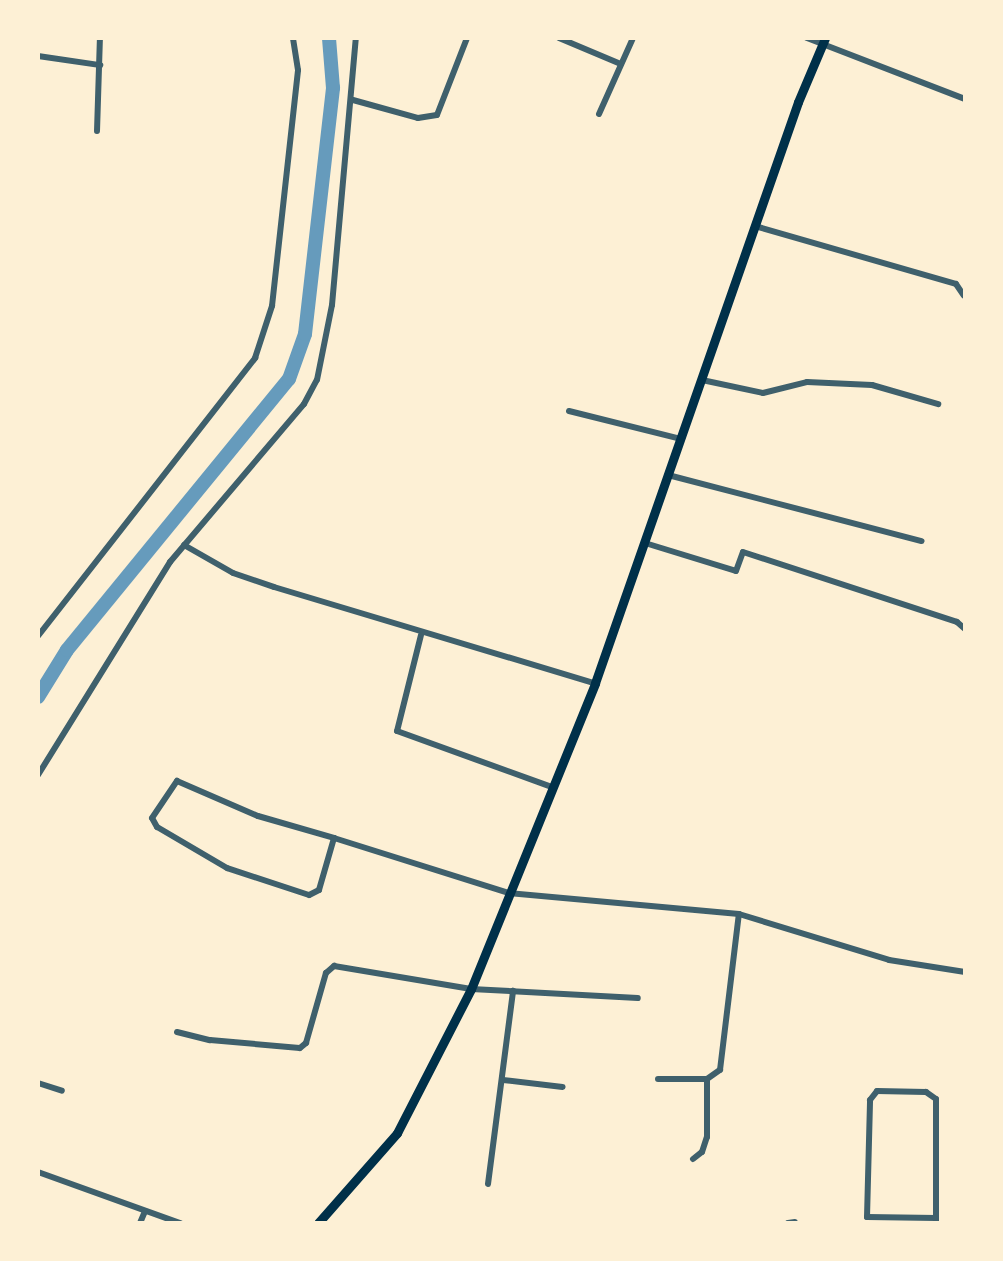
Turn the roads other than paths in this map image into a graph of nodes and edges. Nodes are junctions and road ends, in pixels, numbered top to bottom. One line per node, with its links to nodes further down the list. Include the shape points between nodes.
1 (100, 38): 11 (street)
2 (293, 38): 28 (street, via 298,70 272,306 261,344 231,391)
3 (356, 38): 13 (street)
4 (467, 38): 13 (street, via 443,106 432,117)
5 (559, 38): 10 (street)
6 (633, 38): 10 (street)
7 (807, 38): 8 (street)
8 (824, 42): 12 (street); 16 (main road)
9 (38, 56): 11 (street)
10 (621, 64): 14 (street)
11 (100, 65): 15 (street)
12 (965, 99)
13 (353, 100): 25 (street, via 332,305 317,380 304,404)
14 (599, 114)
15 (97, 131)
16 (755, 226): 17 (street, via 956,284); 18 (main road)
17 (964, 296)
18 (702, 380): 19 (street, via 763,393 807,382 872,385); 21 (main road)
19 (938, 404)
20 (569, 411): 21 (street)
21 (681, 439): 22 (main road)
22 (668, 475): 23 (street); 24 (main road)
23 (922, 541)
24 (645, 543): 26 (street, via 736,571 743,552); 29 (main road)
25 (184, 545): 27 (street, via 233,573 345,605); 30 (street)
26 (965, 629)
27 (421, 635): 29 (street); 31 (street, via 397,731)
28 (38, 636)
29 (595, 683): 31 (main road)
30 (38, 775)
31 (552, 787): 33 (main road)
32 (334, 838): 32 (street, via 258,816 177,781 153,813 157,827 227,868 309,895 319,890); 33 (street)
33 (508, 893): 34 (street); 36 (main road)
34 (739, 914): 35 (street, via 889,960); 41 (street, via 720,1070)
35 (965, 972)
36 (471, 989): 37 (street); 39 (street, via 334,966 326,973 306,1043 300,1048); 54 (main road, via 397,1133)
37 (513, 991): 38 (street); 42 (street)
38 (638, 998)
39 (177, 1032)
40 (658, 1079): 41 (street)
41 (707, 1079): 46 (street, via 707,1137)
42 (503, 1080): 44 (street); 48 (street)
43 (38, 1083): 45 (street)
44 (563, 1087)
45 (62, 1091)
46 (693, 1159)
47 (38, 1172): 49 (street)
48 (488, 1184)
49 (145, 1211): 52 (street); 53 (street)
50 (936, 1221): 50 (street, via 936,1099 926,1092 877,1091 870,1100 867,1217)
51 (795, 1222): 55 (street)
52 (140, 1223)
53 (180, 1223)
54 (318, 1223)
55 (788, 1223)

